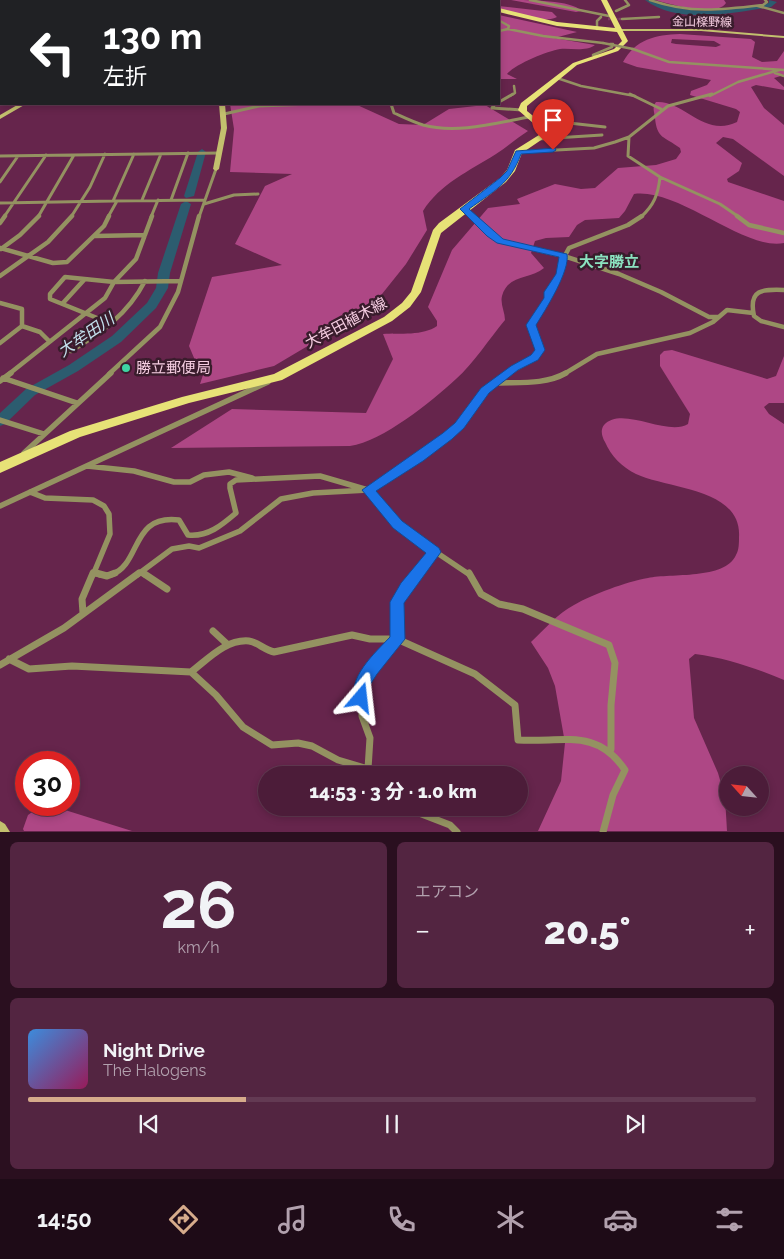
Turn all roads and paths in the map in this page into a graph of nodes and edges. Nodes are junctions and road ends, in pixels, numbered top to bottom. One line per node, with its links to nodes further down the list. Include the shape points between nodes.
1 (530, 0): 9 (street)
2 (604, 0): 10 (main road)
3 (625, 0): 10 (street, via 629,5)
4 (650, 0): 6 (street, via 681,11 698,13)
5 (765, 0): 6 (street, via 766,4)
6 (755, 6): 8 (street)
7 (500, 10): 13 (main road)
8 (784, 13)
9 (599, 16): 10 (street); 10 (street); 13 (street)
10 (615, 16): 11 (street); 15 (main road)
11 (659, 17)
12 (500, 21): 14 (street, via 509,26)
13 (597, 29): 15 (main road)
14 (508, 30): 16 (street); 18 (street)
15 (620, 30): 17 (main road, 金山檪野線, via 701,30); 19 (main road, via 625,41 622,46)
16 (500, 31)
17 (784, 37)
18 (598, 42): 19 (street, via 613,44 608,50 593,55); 20 (street, bridge, via 633,49 669,62)
19 (596, 57): 24 (main road, via 575,64)
20 (779, 70): 21 (street); 22 (street)
21 (784, 70)
22 (775, 73): 23 (street); 32 (street, via 743,80 709,96)
23 (784, 76)
24 (557, 78): 32 (street, via 581,86 634,95); 34 (main road, via 527,101)
25 (514, 86): 26 (street, via 515,93)
26 (500, 101)
27 (22, 105): 35 (main road)
28 (222, 105): 33 (main road)
29 (286, 105): 33 (street, via 259,106)
30 (391, 105): 34 (street, via 394,113 433,127 476,126)
31 (494, 105): 34 (street, via 492,108)
32 (661, 109): 40 (street)
33 (224, 114): 44 (main road)
34 (528, 115): 36 (street); 41 (main road, via 544,128 545,132)
35 (0, 117)
36 (578, 124): 37 (street); 39 (street)
37 (605, 128)
38 (602, 135): 39 (street)
39 (582, 136): 41 (street)
40 (629, 137): 42 (street, via 594,148); 53 (street, via 628,156)
41 (539, 139): 42 (main road)
42 (518, 152): 65 (main road, 大牟田植木線, via 511,171 503,180)
43 (188, 153): 44 (street); 47 (street); 58 (street)
44 (220, 153): 52 (main road)
45 (106, 154): 46 (street); 49 (street); 59 (street)
46 (134, 154): 47 (street); 60 (street)
47 (161, 154): 56 (street)
48 (46, 155): 49 (street); 51 (street); 64 (street)
49 (74, 155): 61 (street)
50 (0, 156): 51 (street)
51 (18, 156): 54 (street)
52 (216, 169): 62 (street)
53 (660, 177): 67 (street, via 720,204 749,225); 72 (street, via 657,201 649,210 630,225 569,248)
54 (0, 182)
55 (258, 194): 62 (street, via 234,195)
56 (142, 200): 57 (street); 60 (street)
57 (158, 200): 58 (street); 68 (street)
58 (171, 200): 62 (street)
59 (81, 201): 60 (street); 61 (street); 71 (street, via 60,231)
60 (115, 201): 69 (street, via 112,214)
61 (48, 202): 64 (street); 70 (street, via 33,223)
62 (204, 202): 76 (street)
63 (0, 203): 64 (street)
64 (16, 203): 66 (street)
65 (464, 209): 72 (street, via 500,241); 90 (main road, 大牟田植木線, via 436,232 416,292 406,305 388,319)
66 (0, 223)
67 (784, 233)
68 (145, 235): 69 (street); 77 (street, via 136,259)
69 (95, 236): 71 (street, via 67,262 53,263)
70 (1, 249): 71 (street)
71 (29, 256): 73 (street)
72 (564, 256): 83 (street, via 619,274 709,317); 92 (street, via 560,274 531,325 540,350 535,358)
73 (0, 276)
74 (84, 280): 77 (street); 79 (street); 79 (street, via 65,276 50,299)
75 (145, 281): 76 (street); 77 (street); 84 (street, via 135,301)
76 (181, 281): 93 (street, via 171,310 160,327)
77 (114, 282): 82 (street, via 105,298)
78 (784, 290): 81 (street, via 764,290 755,295)
79 (62, 303): 82 (street)
80 (1, 305): 85 (street, via 22,309)
81 (753, 313): 83 (street, via 727,310); 86 (street, via 760,321)
82 (86, 314): 84 (street); 87 (street)
83 (718, 318): 92 (street, via 673,338 597,354 557,378 537,382)
84 (112, 324): 89 (street)
85 (22, 326): 87 (street, via 40,332); 88 (street)
86 (784, 327)
87 (49, 340): 91 (street)
88 (0, 343)
89 (71, 351)
90 (297, 366): 96 (main road, 大牟田植木線, via 278,377 186,400 75,434); 97 (street)
91 (1, 379): 93 (street)
92 (496, 382): 100 (street, via 485,391 460,426 419,458)
93 (77, 403): 95 (street)
94 (0, 420): 95 (street)
95 (44, 434): 96 (street)
96 (20, 457): 98 (main road, 大牟田植木線)
97 (87, 466): 99 (street, via 123,468 174,482 190,482 229,472); 101 (street)
98 (1, 467)
99 (254, 480): 100 (street, via 320,476); 105 (street, via 236,480 230,484 236,513 212,531 198,537 188,535 179,520 163,518 149,526 116,573 107,576)
100 (368, 490): 103 (street, via 397,524); 104 (street, via 344,494 313,493 281,499 240,531 199,548 172,549)
101 (30, 492): 102 (street); 105 (street, via 46,498 93,500 104,506 109,514 110,534)
102 (0, 506)
103 (434, 552): 109 (street, via 397,602); 114 (street, via 462,564 477,582 481,594 499,604 523,608 609,645 615,663)
104 (141, 572): 106 (street); 107 (street)
105 (95, 573): 107 (street, via 82,599)
106 (167, 589)
107 (83, 613): 111 (street, via 64,628)
108 (213, 631): 110 (street)
109 (398, 639): 110 (street, via 370,639 352,634 274,652 250,641); 114 (street, via 475,674 507,697 515,705 518,740 574,739); 116 (street, via 363,683 362,716 369,733)
110 (227, 644): 113 (street)
111 (9, 659): 112 (street); 113 (street, via 29,669 72,666)
112 (0, 665)
113 (191, 672): 115 (street, via 211,689 243,727 272,745 298,743 312,746)
114 (611, 749): 119 (street, via 625,770 613,795)
115 (354, 766)
116 (370, 766)
117 (427, 816): 118 (street, via 450,825)
118 (457, 832)
119 (603, 832)

